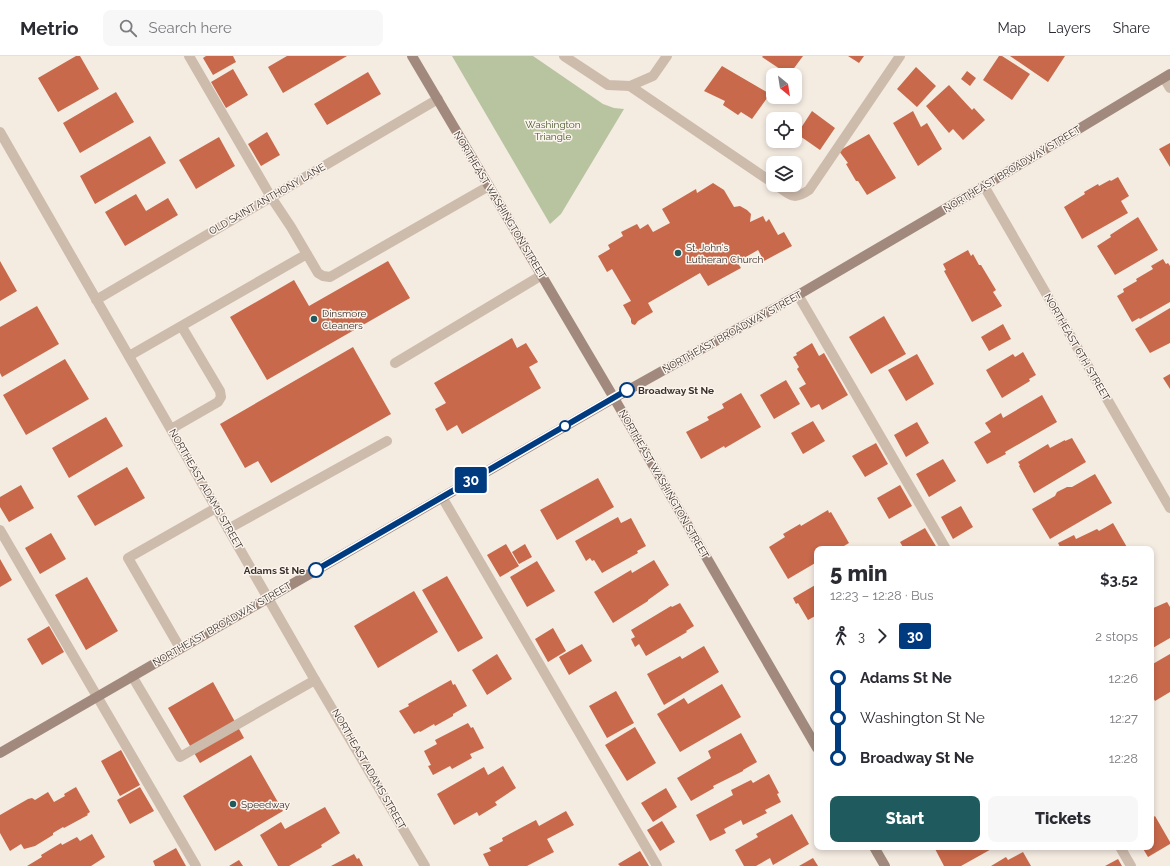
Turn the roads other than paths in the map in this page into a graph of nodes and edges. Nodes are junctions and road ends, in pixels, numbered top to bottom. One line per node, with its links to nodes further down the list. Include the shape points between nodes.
1 (189, 56): 15 (street)
2 (412, 56): 9 (main road, NORTHEAST WASHINGTON STREET)
3 (564, 56): 7 (street, via 608,85)
4 (667, 56): 7 (street, via 653,76)
5 (900, 56): 14 (street, via 809,190 800,196 793,196)
6 (1167, 76): 8 (street); 13 (main road, NORTHEAST BROADWAY STREET)
7 (630, 86): 11 (street)
8 (1170, 88)
9 (438, 99): 12 (main road, NORTHEAST WASHINGTON STREET); 15 (street, OLD SAINT ANTHONY LANE)
10 (0, 132): 19 (street, NORTHEAST ADAMS STREET)
11 (766, 178)
12 (489, 186): 16 (street, via 330,277 318,273); 17 (main road, NORTHEAST WASHINGTON STREET)
13 (984, 186): 18 (main road, NORTHEAST BROADWAY STREET); 28 (street, NORTHEAST 6TH STREET)
14 (787, 192)
15 (271, 197): 16 (street); 19 (street, OLD SAINT ANTHONY LANE)
16 (307, 254): 20 (street)
17 (542, 275): 22 (street); 23 (main road, NORTHEAST WASHINGTON STREET)
18 (798, 295): 23 (main road, NORTHEAST BROADWAY STREET); 31 (street)
19 (96, 300): 21 (street, NORTHEAST ADAMS STREET)
20 (182, 327): 21 (street); 24 (street, via 220,391 221,397 218,402)
21 (129, 356): 24 (street, NORTHEAST ADAMS STREET)
22 (395, 363)
23 (614, 398): 26 (main road, NORTHEAST BROADWAY STREET); 37 (main road, NORTHEAST WASHINGTON STREET)
24 (171, 429): 27 (street, NORTHEAST ADAMS STREET)
25 (387, 441): 29 (street)
26 (442, 497): 32 (main road, NORTHEAST BROADWAY STREET); 43 (street)
27 (216, 508): 29 (street, NORTHEAST ADAMS STREET); 33 (street, via 128,558)
28 (1170, 508)
29 (228, 529): 32 (street, NORTHEAST ADAMS STREET)
30 (0, 530): 36 (street)
31 (944, 546)
32 (268, 597): 33 (main road, NORTHEAST BROADWAY STREET); 35 (street, NORTHEAST ADAMS STREET)
33 (180, 648): 34 (main road, NORTHEAST BROADWAY STREET)
34 (132, 676): 35 (street, via 180,757); 36 (main road, NORTHEAST BROADWAY STREET)
35 (315, 680): 42 (street, NORTHEAST ADAMS STREET)
36 (97, 696): 38 (main road, NORTHEAST BROADWAY STREET); 41 (street)
37 (814, 743)
38 (0, 753)
39 (876, 850): 44 (main road)
40 (1122, 850): 45 (street)
41 (196, 866)
42 (426, 866)
43 (657, 866)
44 (885, 866)
45 (1131, 866)

